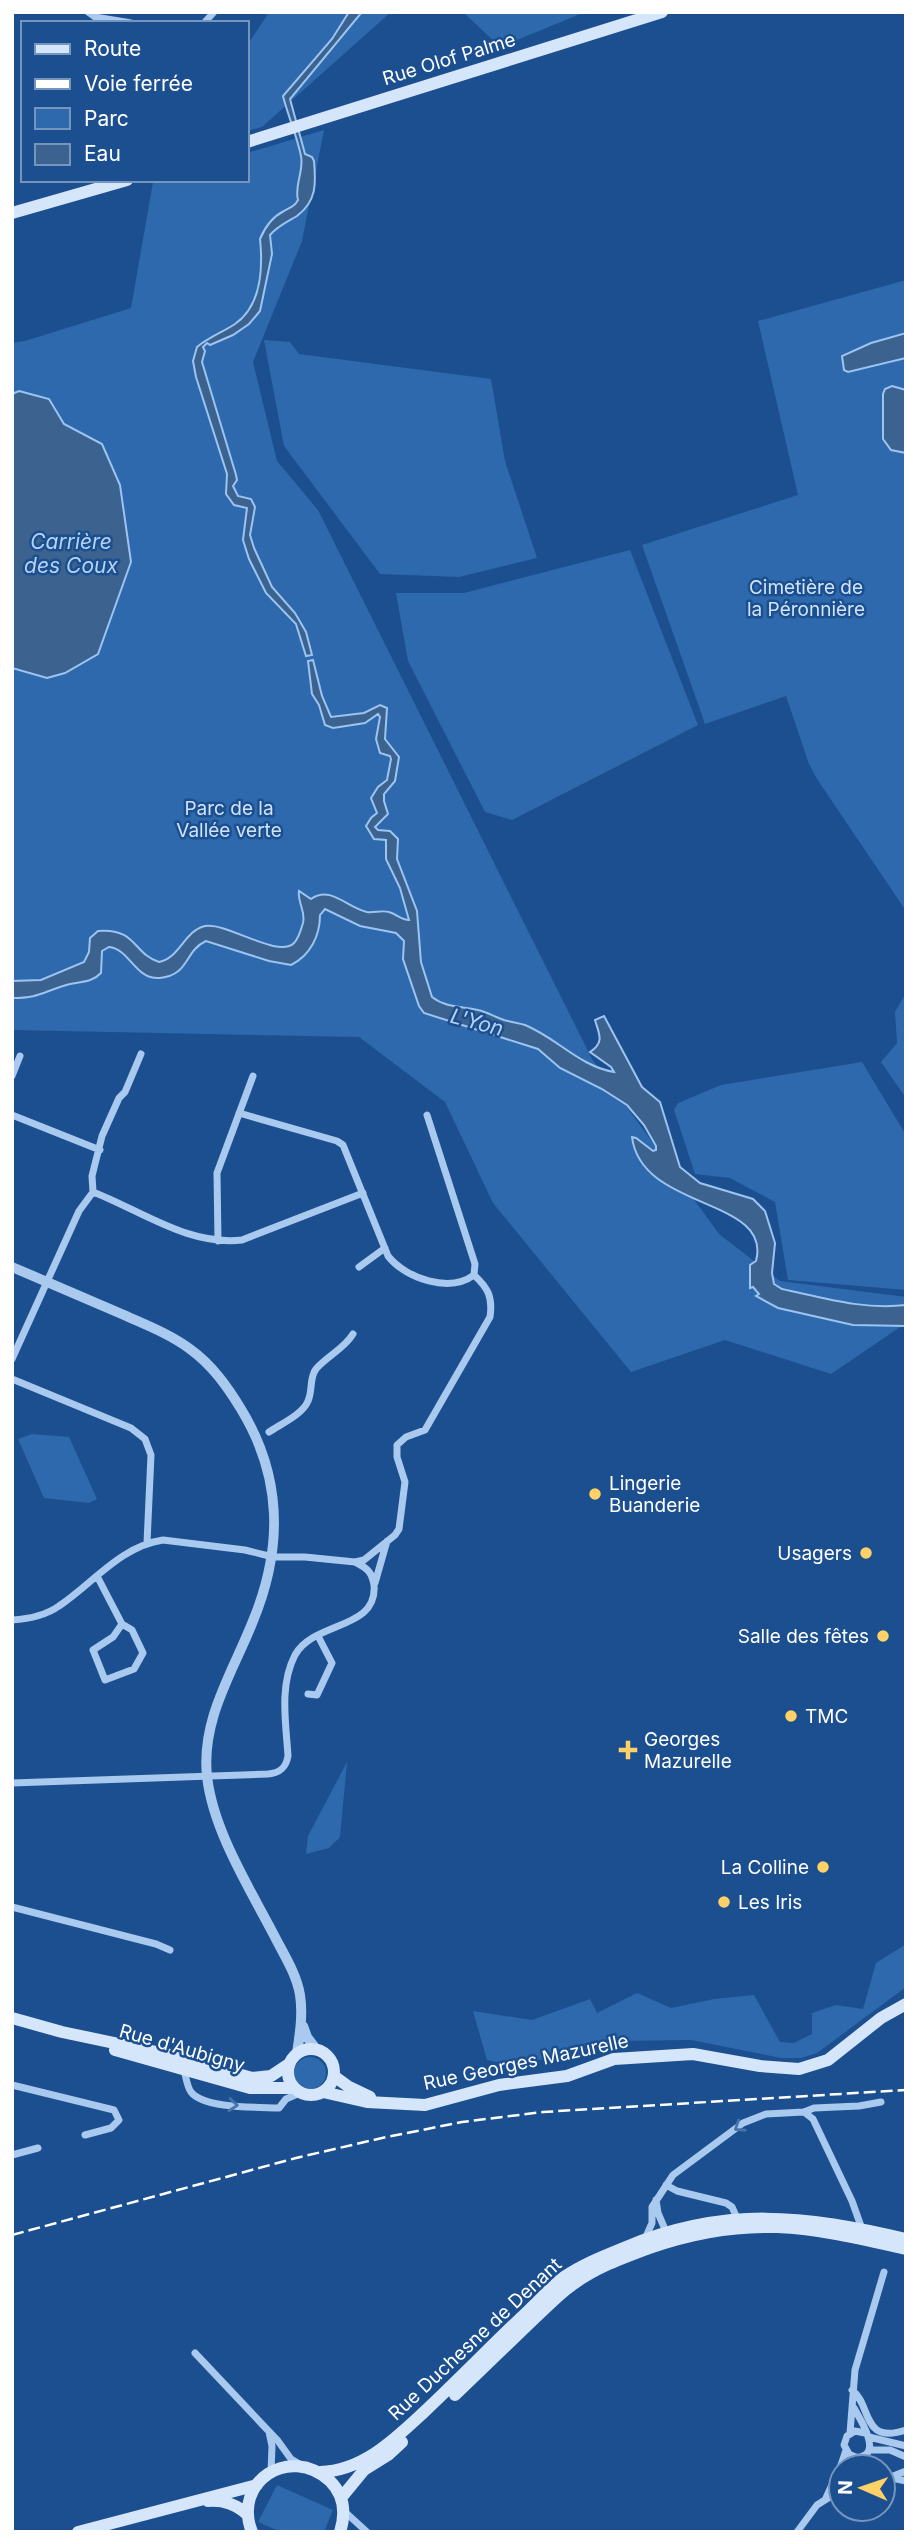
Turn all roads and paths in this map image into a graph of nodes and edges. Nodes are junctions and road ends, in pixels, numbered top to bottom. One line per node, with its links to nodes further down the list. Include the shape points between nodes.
1 (88, 12): 3 (street)
2 (662, 12): 4 (main road, Rue Olof Palme)
3 (119, 21)
4 (248, 142)
5 (121, 182): 6 (main road)
6 (87, 193): 7 (main road); 8 (main road)
7 (12, 213)
8 (12, 220)
9 (141, 1054): 16 (street, via 102,1136)
10 (20, 1056): 11 (street)
11 (12, 1076)
12 (253, 1076): 13 (street)
13 (239, 1113): 18 (street, via 337,1141 345,1148); 19 (street, via 216,1173)
14 (12, 1115): 16 (street)
15 (427, 1115): 23 (street, via 475,1264)
16 (100, 1150): 17 (street, via 92,1176)
17 (93, 1192): 19 (street, via 190,1235); 24 (street, via 79,1211)
18 (363, 1193): 19 (street, via 242,1240); 20 (street)
19 (218, 1241)
20 (385, 1248): 22 (street); 23 (street, via 396,1265 415,1277 451,1284)
21 (12, 1267): 24 (street)
22 (359, 1268)
23 (474, 1275): 29 (street, via 488,1289 490,1317 425,1430 397,1445 405,1488 399,1529)
24 (47, 1282): 26 (street); 31 (street, via 163,1333 209,1365 244,1413 267,1464 276,1521)
25 (353, 1334): 28 (street, via 315,1370 304,1407)
26 (12, 1359)
27 (12, 1379): 30 (street, via 131,1428 145,1439 151,1455)
28 (270, 1432)
29 (387, 1541): 32 (street); 34 (street)
30 (147, 1543): 31 (street, via 245,1550); 33 (street)
31 (273, 1557): 32 (street); 39 (street, via 253,1622 216,1704 207,1746)
32 (355, 1562): 34 (street, via 369,1569)
33 (97, 1576): 35 (street, via 52,1610); 36 (street)
34 (374, 1587): 37 (street, via 370,1608)
35 (12, 1620)
36 (122, 1624): 36 (street, via 132,1630 143,1653 134,1669 105,1679 93,1650 113,1637)
37 (318, 1636): 38 (street, via 331,1663 317,1695); 39 (street, via 301,1647 289,1671 285,1766 268,1774)
38 (308, 1694)
39 (207, 1775): 40 (street); 45 (street, via 229,1845 294,1976)
40 (12, 1783)
41 (12, 1907): 42 (street)
42 (170, 1951)
43 (906, 2004): 56 (main road, Rue Georges Mazurelle, via 828,2060 811,2067 779,2069 694,2054 614,2059 567,2076 499,2085 425,2105)
44 (12, 2018): 46 (main road, Rue d'Aubigny)
45 (302, 2020): 47 (street); 48 (street)
46 (62, 2032): 49 (main road, Rue d'Aubigny, via 252,2077 271,2076); 50 (main road, Rue d'Aubigny)
47 (316, 2049): 48 (main road); 51 (main road, via 329,2057)
48 (297, 2053): 49 (main road)
49 (289, 2064): 53 (main road, via 288,2077)
50 (184, 2070): 53 (main road, Rue d'Aubigny, via 250,2088); 53 (street, one-way to 53, via 189,2091 225,2105 279,2108)
51 (334, 2076): 54 (main road); 56 (main road, Rue Georges Mazurelle)
52 (12, 2085): 58 (street, via 114,2110 120,2120 111,2128)
53 (297, 2090): 54 (main road, via 312,2095)
54 (324, 2092): 56 (main road, Rue Georges Mazurelle)
55 (881, 2102): 57 (street)
56 (386, 2104)
57 (804, 2112): 61 (street, one-way to 61, via 757,2116 743,2123); 64 (street, via 813,2119)
58 (85, 2135)
59 (38, 2148): 60 (street)
60 (12, 2155)
61 (668, 2182): 62 (street); 63 (street, via 677,2191 726,2203)
62 (656, 2200): 65 (street); 66 (street)
63 (737, 2218): 64 (main road, Rue Duchesne de Denant, via 776,2217); 65 (main road, Rue Duchesne de Denant)
64 (862, 2229): 67 (main road, Rue Duchesne de Denant)
65 (667, 2236): 66 (main road, Rue Duchesne de Denant); 68 (main road, Rue Duchesne de Denant, via 787,2226 833,2232); 86 (main road, Rue Duchesne de Denant, via 571,2285 388,2455 364,2470)
66 (645, 2239): 83 (main road, Rue Duchesne de Denant, via 563,2278 391,2442 352,2466)
67 (906, 2239)
68 (906, 2251)
69 (884, 2272): 71 (street)
70 (195, 2353): 74 (street)
71 (852, 2390): 72 (street); 73 (street, via 878,2430)
72 (853, 2406): 75 (street); 76 (street)
73 (906, 2430)
74 (268, 2432): 81 (street); 82 (street)
75 (850, 2433): 76 (street); 78 (street)
76 (867, 2435): 77 (street); 79 (street)
77 (906, 2446)
78 (846, 2450): 79 (street, via 858,2458); 85 (street)
79 (870, 2450): 80 (street, via 890,2450)
80 (906, 2458)
81 (302, 2465): 82 (main road); 83 (main road)
82 (271, 2472): 84 (main road)
83 (320, 2472): 86 (main road)
84 (257, 2485): 87 (main road); 89 (main road)
85 (826, 2497): 94 (street)
86 (341, 2498): 88 (main road)
87 (194, 2502): 89 (main road, via 226,2502); 90 (main road)
88 (344, 2511): 92 (main road); 93 (street)
89 (248, 2515): 91 (main road)
90 (78, 2532)
91 (252, 2532)
92 (340, 2532)
93 (367, 2532)
94 (797, 2532)

